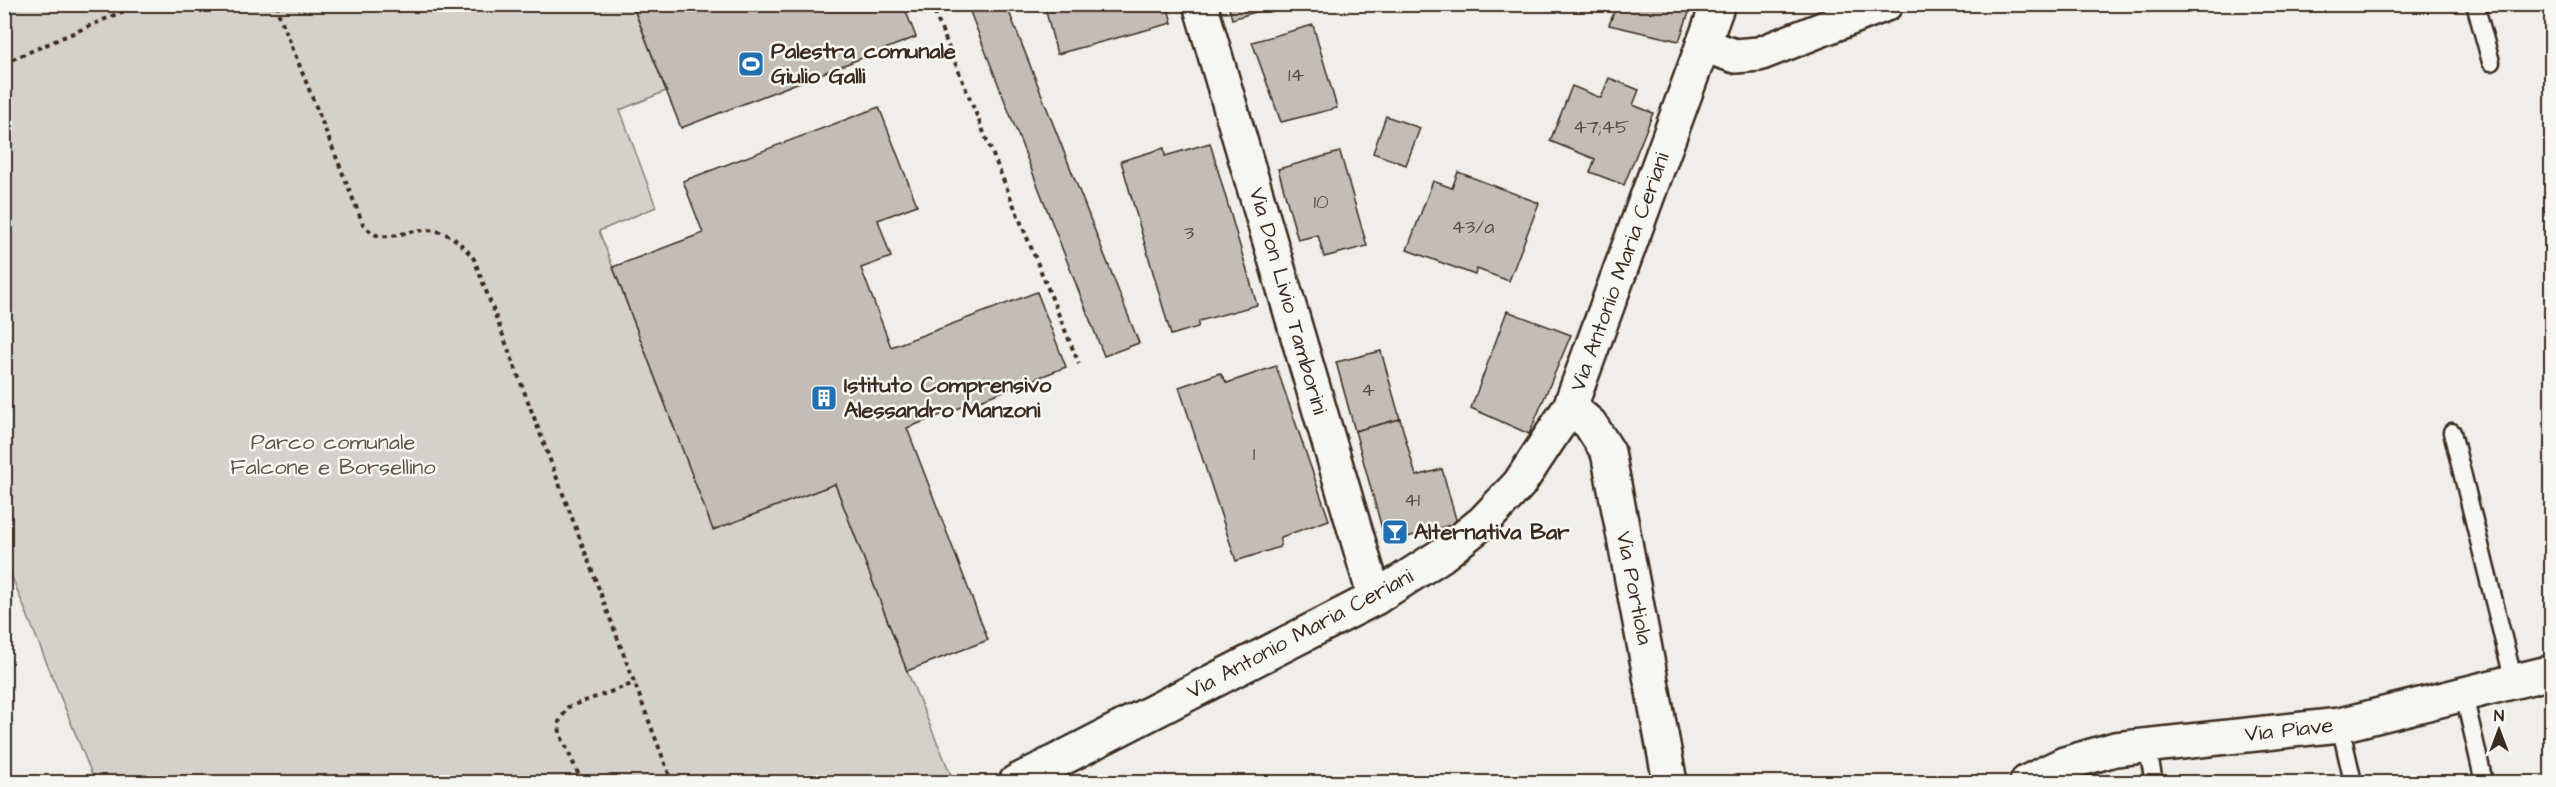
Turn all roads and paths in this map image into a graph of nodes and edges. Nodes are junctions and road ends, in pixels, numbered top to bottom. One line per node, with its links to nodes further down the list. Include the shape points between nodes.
1 (140, 4): 10 (path)
2 (278, 4): 16 (path, via 363,224 375,235 391,237 416,230 444,232 461,243 474,259)
3 (931, 4): 11 (path)
4 (1200, 4): 14 (street, Via Don Livio Tamborini)
5 (1718, 4): 8 (street, Via Antonio Maria Ceriani)
6 (1886, 4): 8 (street, via 1759,54 1735,56)
7 (2475, 4): 9 (lane)
8 (1703, 45): 12 (street, Via Antonio Maria Ceriani)
9 (2491, 62)
10 (4, 63)
11 (1079, 364)
12 (1570, 407): 14 (street, Via Antonio Maria Ceriani, via 1519,484 1483,522 1442,555); 24 (street, Via Portiola, via 1590,424 1608,452)
13 (2452, 432): 17 (lane)
14 (1375, 598): 23 (street, Via Antonio Maria Ceriani)
15 (2552, 672): 17 (street, Via Piave)
16 (635, 682): 21 (path, via 568,706 559,722 560,734); 22 (path)
17 (2514, 682): 18 (street, Via Piave)
18 (2464, 695): 19 (street, Via Piave); 28 (lane)
19 (2340, 725): 20 (street, Via Piave); 27 (lane)
20 (2147, 746): 25 (street, Via Piave, via 2115,749 2064,764); 26 (lane)
21 (582, 783)
22 (672, 783)
23 (1016, 783)
24 (1670, 783)
25 (2027, 783)
26 (2154, 783)
27 (2353, 783)
28 (2484, 783)

